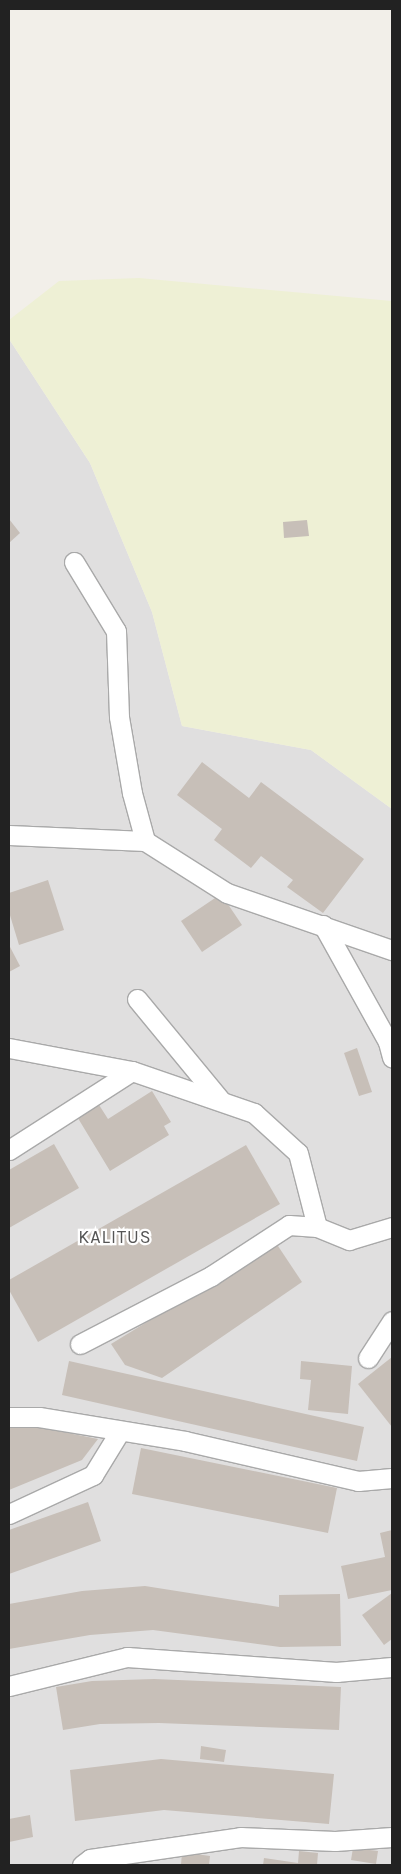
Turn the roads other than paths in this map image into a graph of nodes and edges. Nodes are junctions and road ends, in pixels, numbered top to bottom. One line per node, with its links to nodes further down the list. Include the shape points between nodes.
1 (74, 562): 3 (street, via 116,631 119,718 132,793)
2 (9, 835): 3 (street)
3 (145, 841): 4 (street, via 227,893)
4 (323, 926): 5 (street); 8 (street, via 388,1042)
5 (392, 950)
6 (137, 999): 10 (street)
7 (9, 1048): 9 (street)
8 (392, 1057)
9 (132, 1071): 10 (street); 11 (street)
10 (222, 1102): 12 (street, via 254,1113 298,1153)
11 (9, 1150)
12 (317, 1226): 13 (street, via 349,1240); 15 (street, via 289,1225 211,1276)
13 (392, 1227)
14 (392, 1321): 16 (street)
15 (80, 1344)
16 (368, 1358)
17 (9, 1417): 18 (street, via 39,1417)
18 (120, 1431): 19 (street, via 358,1481); 20 (street, via 92,1475)
19 (392, 1478)
20 (9, 1514)
21 (392, 1667): 22 (street, via 336,1672 127,1657)
22 (9, 1686)
23 (392, 1837): 24 (street, via 335,1841 240,1837 90,1859)
24 (82, 1865)

